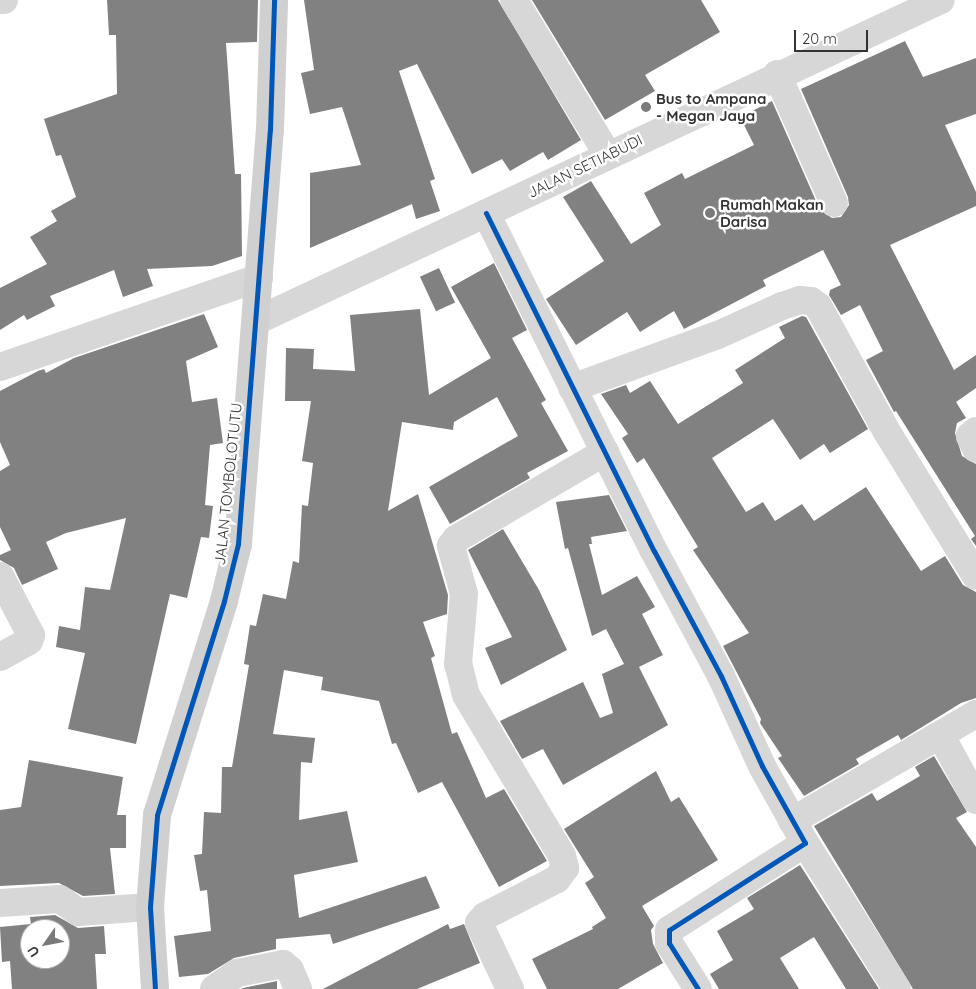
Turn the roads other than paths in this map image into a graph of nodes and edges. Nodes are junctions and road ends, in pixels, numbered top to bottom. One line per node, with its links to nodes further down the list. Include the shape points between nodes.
1 (0, 0): 2 (street)
2 (4, 0)
3 (274, 0): 10 (street, JALAN TOMBOLOTUTU, via 270,130)
4 (514, 0): 7 (street)
5 (941, 0): 6 (street, JALAN SETIABUDI)
6 (778, 74): 7 (street, JALAN SETIABUDI); 8 (street)
7 (608, 155): 9 (street, JALAN SETIABUDI)
8 (834, 202)
9 (486, 213): 11 (street, JALAN SETIABUDI); 13 (street)
10 (259, 278): 11 (street, JALAN TOMBOLOTUTU); 12 (street)
11 (256, 321): 25 (street, JALAN TOMBOLOTUTU, via 238,544 221,610 157,815)
12 (0, 367)
13 (572, 388): 16 (street); 18 (street, via 718,336 782,306 800,300 811,301 818,306 887,432)
14 (976, 431): 15 (street, via 970,436)
15 (976, 449)
16 (605, 452): 23 (street); 29 (street, via 456,539 451,546 464,594 458,664 466,695 562,856 566,868 557,879 485,916 479,923)
17 (0, 576): 19 (street, via 31,635 29,641)
18 (976, 576)
19 (0, 657)
20 (976, 714): 21 (street)
21 (941, 736): 22 (street); 23 (street)
22 (976, 800)
23 (798, 832): 30 (street, via 669,930 669,943); 31 (street)
24 (0, 903): 25 (street, via 60,899 78,912)
25 (150, 907): 26 (street, JALAN TOMBOLOTUTU)
26 (155, 989)
27 (214, 989): 28 (street, via 237,973 283,964 290,970)
28 (298, 989)
29 (510, 989)
30 (698, 989)
31 (897, 989)

